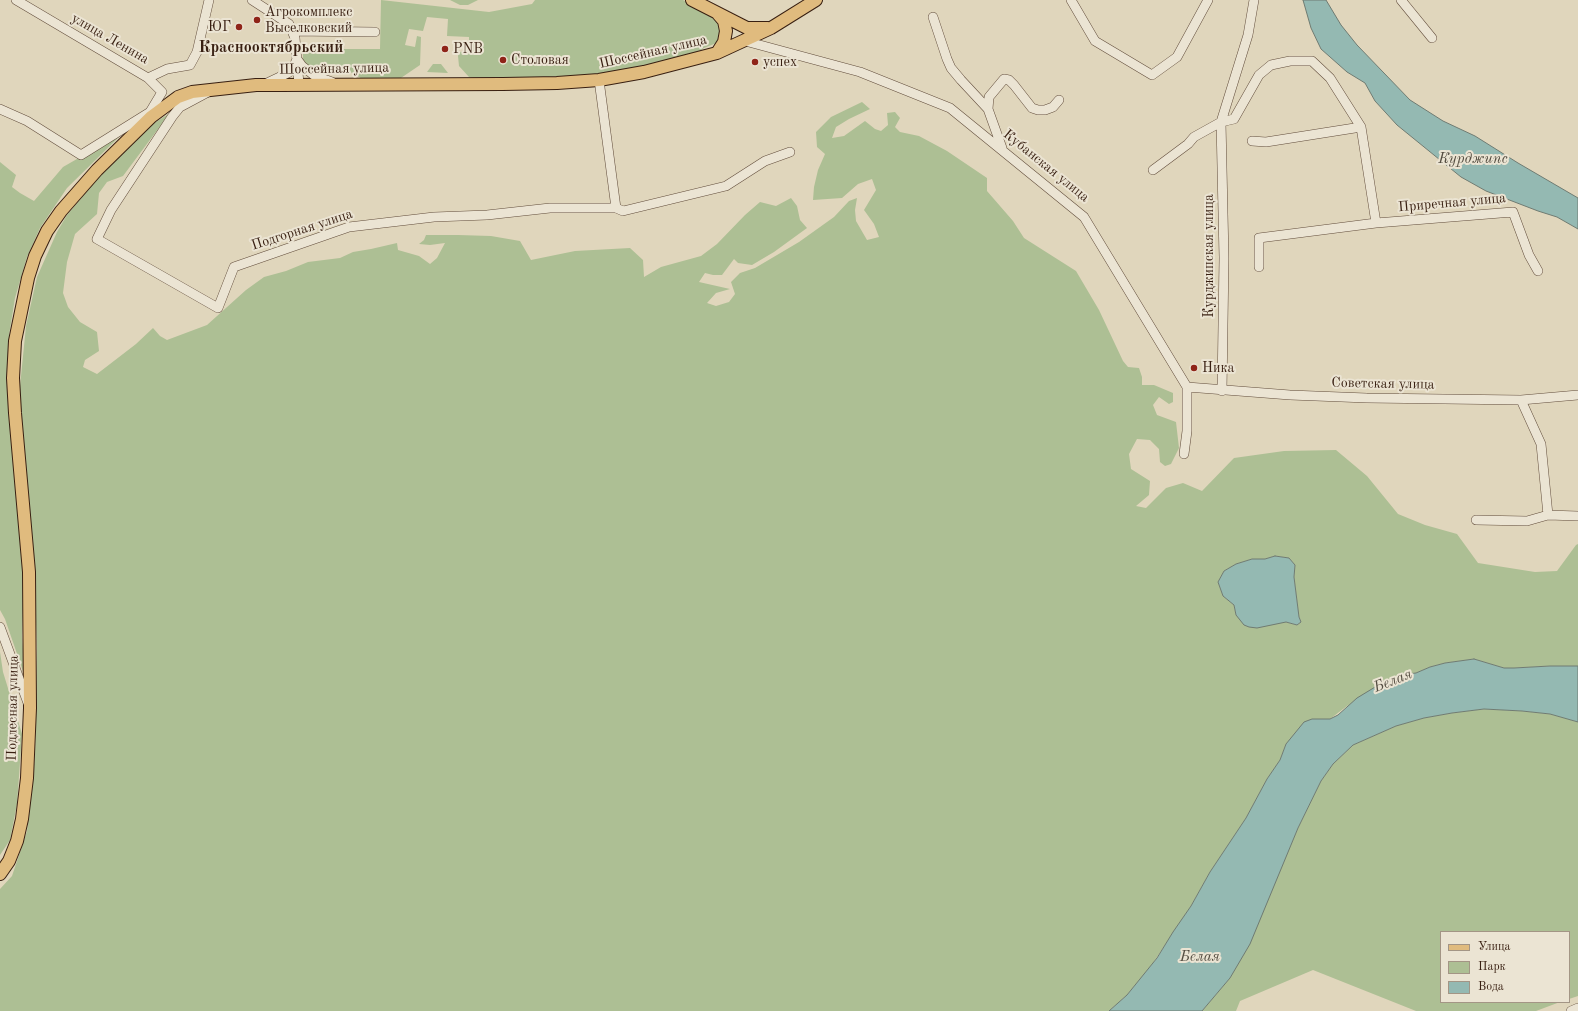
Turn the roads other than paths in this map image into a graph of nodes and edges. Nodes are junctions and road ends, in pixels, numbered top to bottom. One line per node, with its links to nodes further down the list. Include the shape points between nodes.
1 (16, 0): 19 (street, улица Ленина)
2 (209, 0): 19 (street, via 197,52 190,65 167,69)
3 (252, 0): 13 (street, via 289,24)
4 (692, 0): 10 (main road)
5 (816, 0): 12 (main road, Шоссейная улица)
6 (1071, 0): 7 (street, via 1095,41 1152,75 1177,57)
7 (1208, 0)
8 (1254, 0): 28 (street, Курджипская улица, via 1248,36)
9 (1401, 0): 15 (street)
10 (718, 14): 12 (main road, via 747,28); 16 (main road); 17 (main road, via 724,21 726,32 724,42)
11 (933, 17): 27 (street, via 952,68)
12 (771, 28): 16 (main road, Шоссейная улица)
13 (292, 31): 14 (street); 18 (street)
14 (375, 32)
15 (1432, 38)
16 (745, 40): 17 (main road, Шоссейная улица); 31 (street, Кубанская улица, via 860,72 950,108)
17 (716, 53): 20 (main road, Шоссейная улица, via 644,72)
18 (297, 59): 21 (street); 22 (street, via 314,76); 23 (street, via 288,73)
19 (148, 78): 26 (street, улица Ленина, via 162,92 150,112 81,155 27,121)
20 (599, 80): 22 (main road, Шоссейная улица, via 504,84); 34 (street)
21 (299, 84): 22 (main road, Шоссейная улица); 23 (main road, Шоссейная улица)
22 (337, 84)
23 (256, 85): 24 (main road, Шоссейная улица)
24 (212, 90): 34 (street, Подгорная улица, via 180,107 172,117 111,210 97,239 218,308 234,267 349,227 550,208); 38 (main road, Шоссейная улица, via 192,92 178,97 151,116 61,210 35,256 28,278 15,341)
25 (1059, 100): 27 (street, via 1053,107 1045,110 1032,108 1014,85 1004,79 989,97)
26 (0, 109)
27 (988, 109): 31 (street)
28 (1221, 122): 29 (street, via 1234,119 1259,75 1271,65 1290,61 1312,62 1330,78); 33 (street, via 1194,137); 40 (street, Курджипская улица, via 1224,258)
29 (1361, 127): 30 (street, via 1266,142); 35 (street)
30 (1252, 141)
31 (1002, 149): 39 (street, Кубанская улица, via 1084,217)
32 (790, 152): 34 (street, Подгорная улица, via 766,161 726,186 623,211)
33 (1153, 170)
34 (616, 208)
35 (1376, 223): 36 (street, Приречная улица, via 1259,238); 37 (street, Приречная улица, via 1513,212 1529,255)
36 (1259, 267)
37 (1538, 270)
38 (13, 378): 48 (main road, Подлесная улица, via 28,554)
39 (1187, 387): 40 (street, Советская улица); 43 (street)
40 (1222, 391): 42 (street, Советская улица)
41 (1578, 395): 42 (street, Советская улица)
42 (1521, 400): 44 (street, via 1541,444)
43 (1184, 454)
44 (1548, 515): 45 (street); 46 (street, via 1527,521)
45 (1578, 516)
46 (1476, 520)
47 (0, 627): 48 (street)
48 (30, 708): 49 (main road, Подлесная улица, via 27,778 22,819 18,841)
49 (0, 874)
50 (1578, 1008): 51 (street)
51 (1571, 1011)

